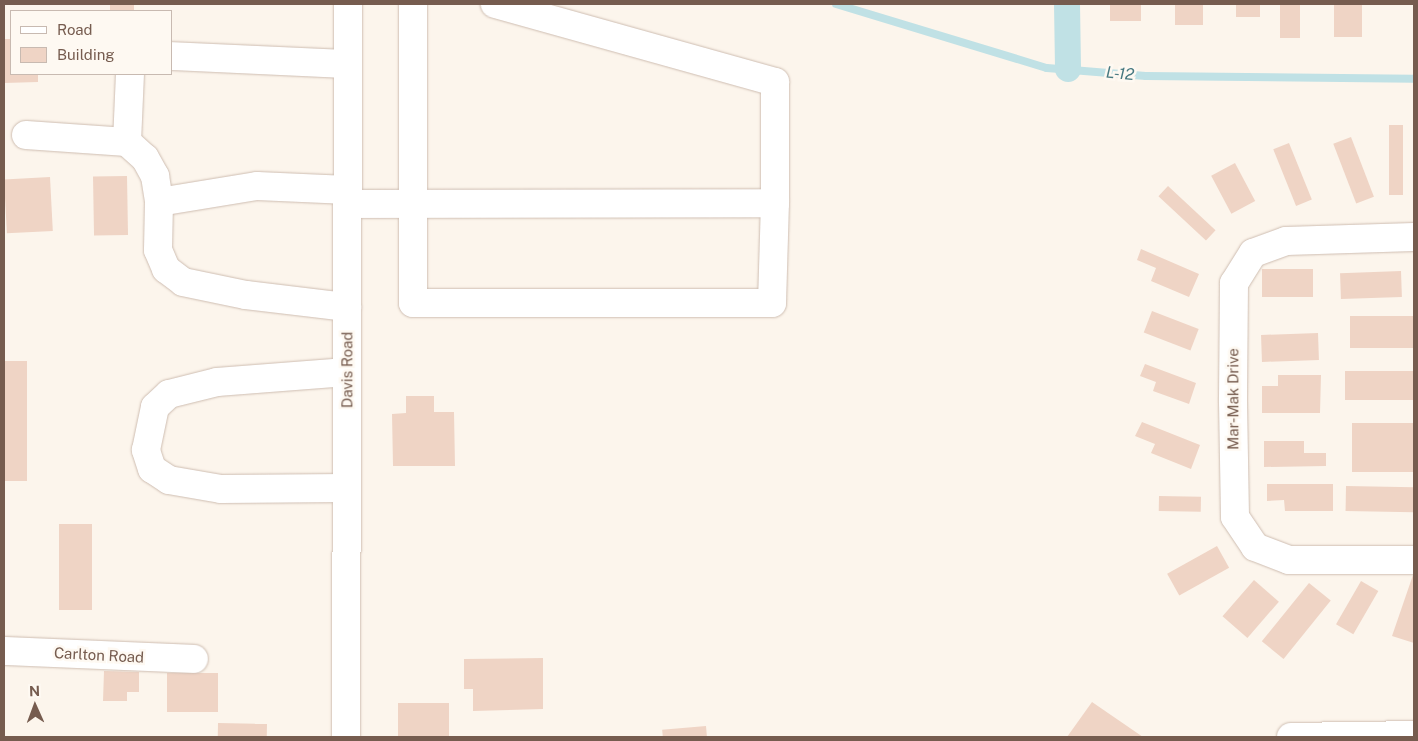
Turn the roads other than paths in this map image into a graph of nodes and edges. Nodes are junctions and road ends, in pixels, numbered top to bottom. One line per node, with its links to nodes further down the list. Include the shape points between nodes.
1 (348, 4): 5 (street, Davis Road)
2 (414, 4): 12 (street)
3 (495, 4): 11 (street, via 776,82)
4 (172, 56): 5 (street)
5 (348, 64): 9 (street, Davis Road)
6 (130, 75): 8 (street)
7 (26, 135): 8 (street)
8 (127, 142): 10 (street, via 145,158 155,176)
9 (348, 197): 10 (street, via 257,186); 12 (street); 14 (street, Davis Road)
10 (159, 202): 14 (street, via 158,250 166,269 183,282 246,295)
11 (775, 203): 12 (street); 12 (street, via 772,303 432,304 413,304)
12 (413, 204)
13 (1414, 237): 17 (street, Mar-Mak Drive, via 1286,241 1253,253 1234,283 1232,402 1235,517 1255,547 1289,560)
14 (347, 307): 15 (street, Davis Road)
15 (347, 372): 16 (street, Davis Road); 16 (street, via 217,382 169,394 155,407 146,450 152,469 169,480 221,489)
16 (347, 488): 21 (street, Davis Road)
17 (1414, 560)
18 (4, 651): 19 (street, Carlton Road)
19 (194, 659)
20 (1414, 734): 22 (street)
21 (346, 737)
22 (1291, 737)

